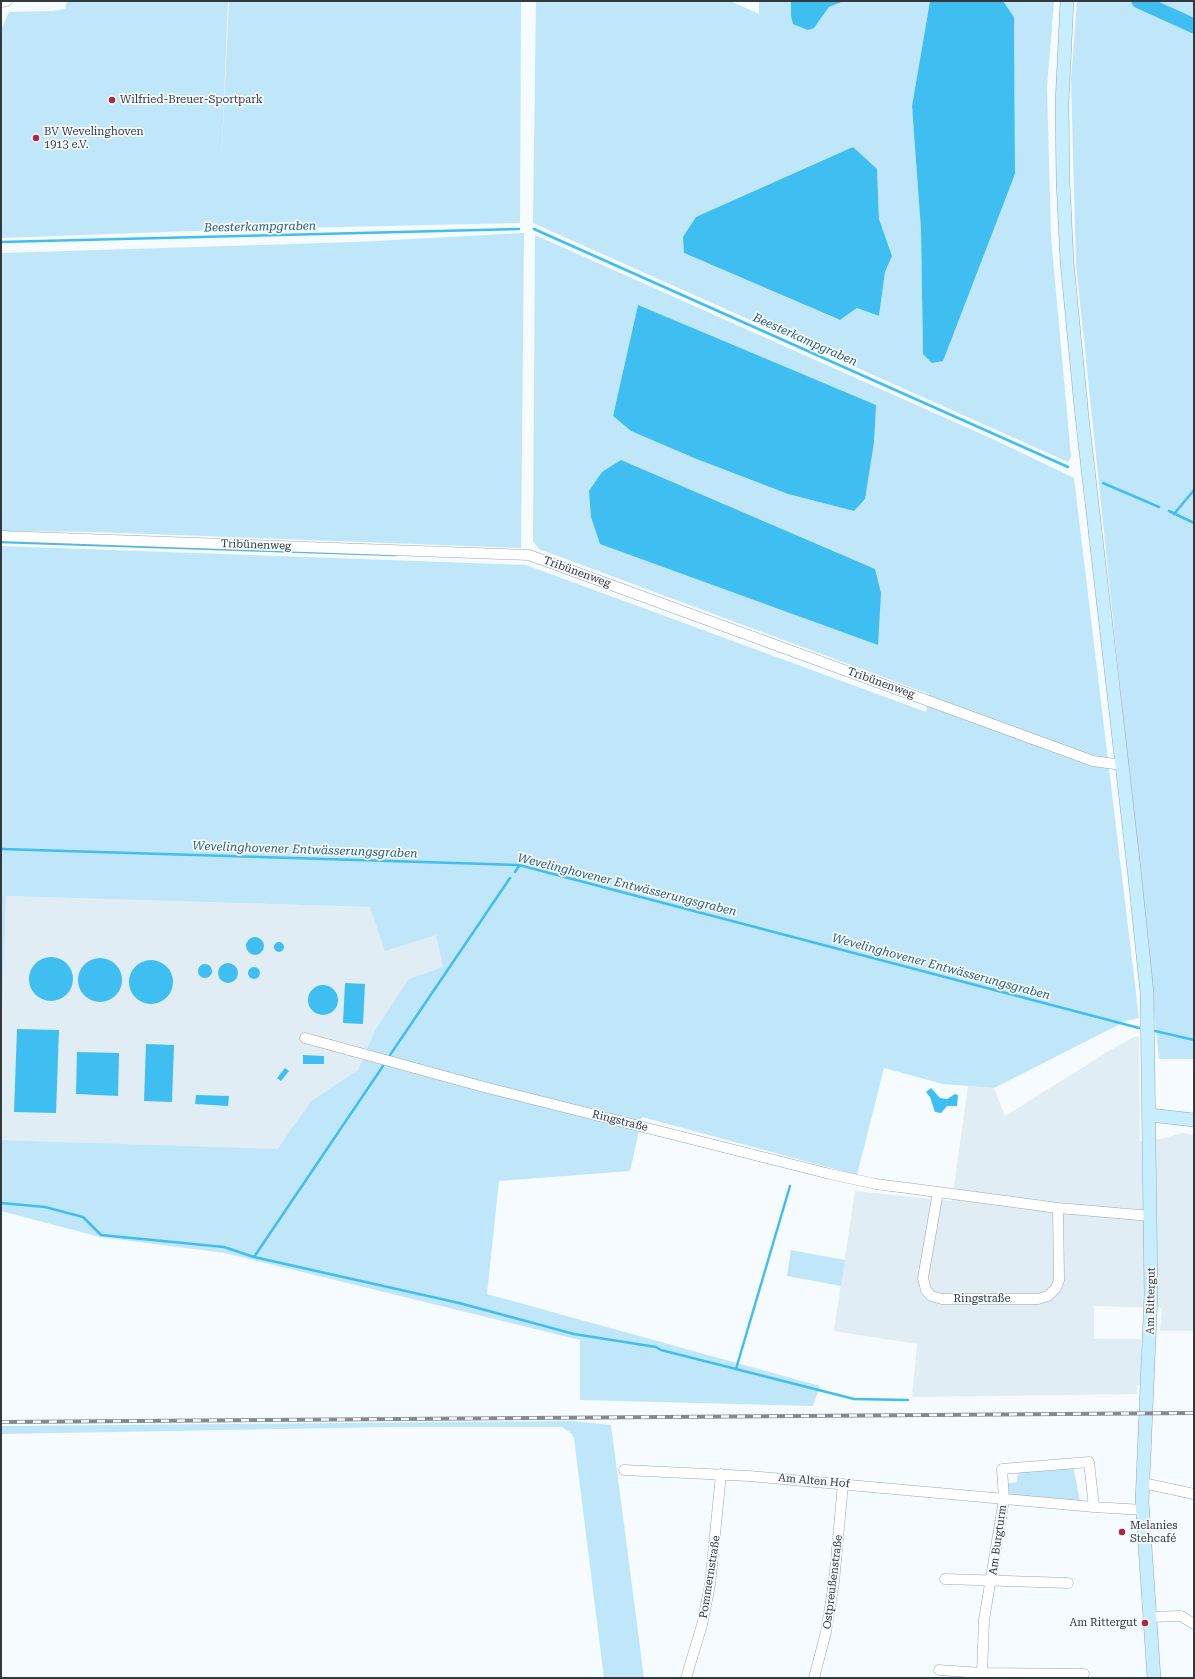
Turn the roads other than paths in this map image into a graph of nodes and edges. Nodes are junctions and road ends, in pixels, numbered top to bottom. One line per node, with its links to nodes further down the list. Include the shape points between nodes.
1 (7, 1): 3 (street)
2 (1067, 1): 5 (street, Am Rittergut, via 1062,102 1065,242 1081,409)
3 (1, 2)
4 (1, 536): 5 (street, Tribünenweg, via 529,555 1093,761)
5 (1122, 765): 7 (street, Am Rittergut, via 1146,982)
6 (305, 1038): 9 (street, Ringstraße, via 484,1087 830,1174 876,1184)
7 (1150, 1115): 8 (street); 11 (street, Am Rittergut)
8 (1194, 1120)
9 (938, 1192): 10 (street, Ringstraße); 10 (street, Ringstraße, via 923,1278 928,1293 939,1299 1038,1299 1051,1294 1058,1280)
10 (1058, 1208): 11 (street, Ringstraße)
11 (1151, 1216): 14 (street, Am Rittergut, via 1150,1342)
12 (624, 1470): 13 (street, Am Alten Hof)
13 (721, 1474): 15 (street, Am Alten Hof); 28 (street, Pommernstraße, via 710,1585 698,1642)
14 (1143, 1483): 16 (street); 19 (street, Am Rittergut)
15 (843, 1484): 17 (street, Am Alten Hof); 29 (street, Ostpreußenstraße, via 834,1582 825,1639)
16 (1194, 1494)
17 (1004, 1499): 18 (street, Am Alten Hof); 18 (street, via 1002,1469 1089,1462); 21 (street, Am Burgturm)
18 (1094, 1507): 19 (street, Am Alten Hof)
19 (1143, 1510): 23 (street, Am Rittergut)
20 (945, 1579): 21 (street, Am Burgturm)
21 (991, 1582): 22 (street, Am Burgturm); 26 (street, Am Burgturm, via 984,1620)
22 (1068, 1583)
23 (1149, 1617): 24 (street, via 1181,1616); 30 (street, Am Rittergut)
24 (1194, 1624)
25 (939, 1670): 26 (street)
26 (982, 1674): 27 (street)
27 (1084, 1674)
28 (686, 1678)
29 (814, 1678)
30 (1154, 1678)

